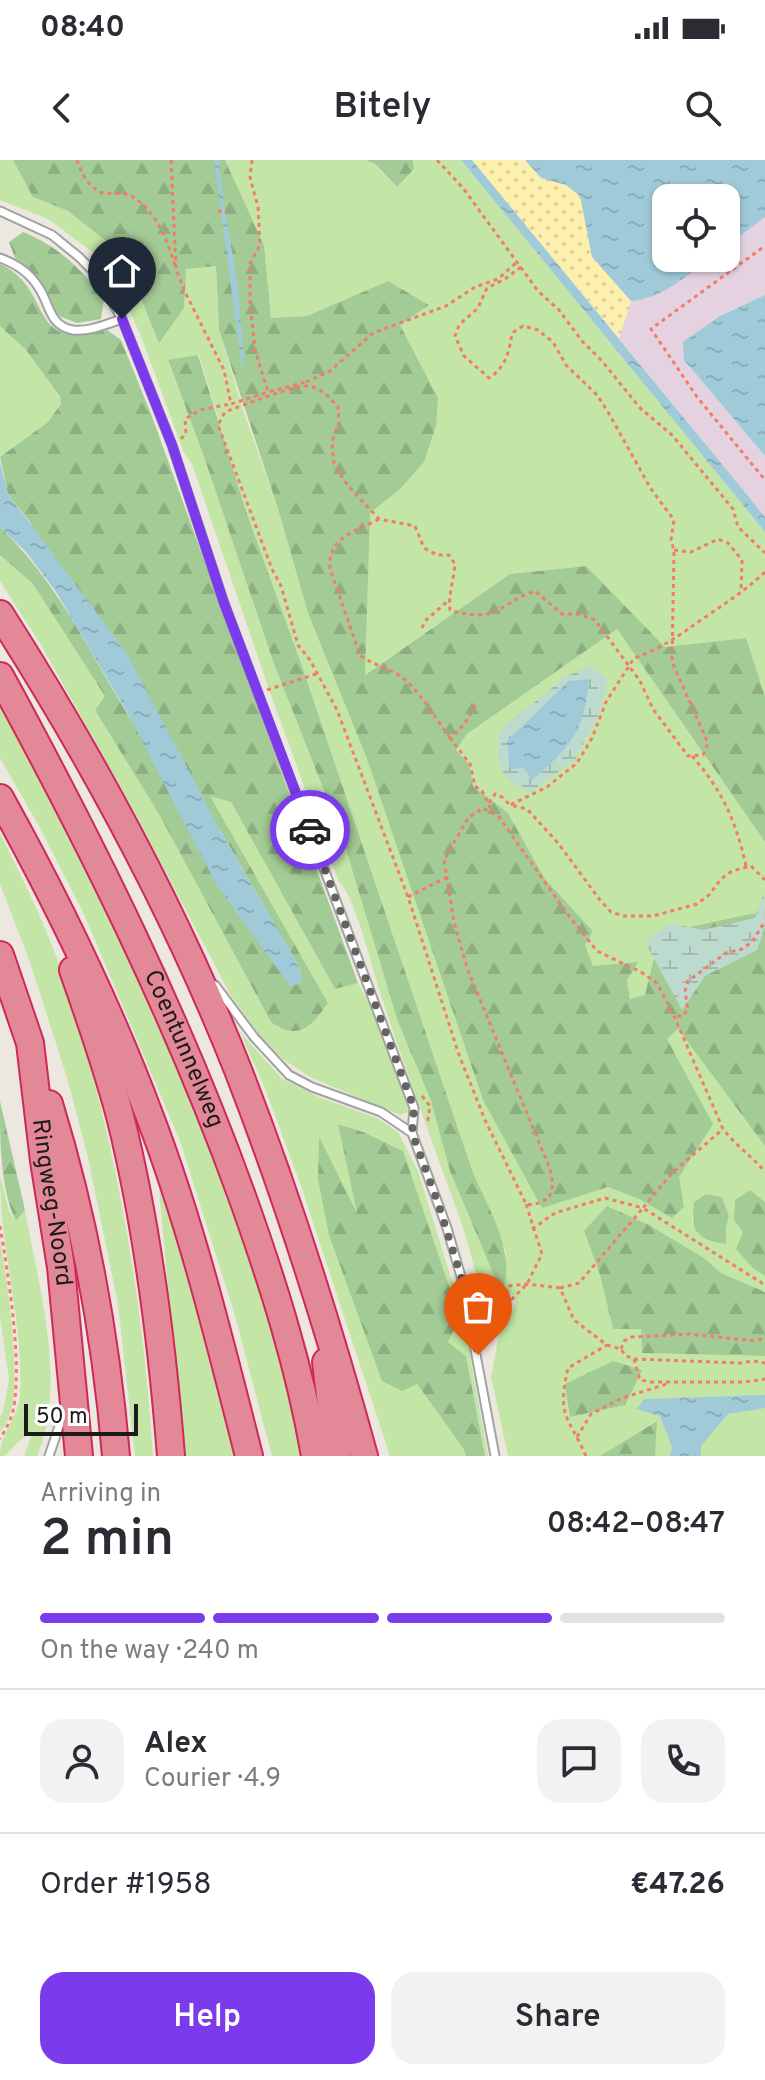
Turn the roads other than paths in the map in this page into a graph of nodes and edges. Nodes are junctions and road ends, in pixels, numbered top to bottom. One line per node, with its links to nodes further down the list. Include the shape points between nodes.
1 (0, 211): 3 (lane, via 52,235 79,257 97,275)
2 (0, 258): 3 (lane, via 30,276 55,321 72,330)
3 (122, 319): 10 (lane, via 414,1108)
4 (0, 614): 7 (highway, via 104,790)
5 (0, 676): 13 (highway, Coentunnelweg, via 100,868 186,1053 274,1289)
6 (3, 803): 17 (highway, via 69,958 120,1116 155,1297); 18 (highway, via 97,986 150,1118 201,1271)
7 (180, 940): 10 (lane, via 289,1075 381,1112); 11 (highway, via 237,1068)
8 (0, 955): 9 (highway, Ringweg-Noord)
9 (30, 1043): 12 (highway, Ringweg-Noord); 16 (highway, via 65,1154 87,1254)
10 (412, 1133): 21 (lane, via 462,1280)
11 (322, 1311): 19 (highway); 20 (highway)
12 (74, 1384): 14 (lane); 15 (highway, Ringweg-Noord)
13 (314, 1450)
14 (49, 1456)
15 (79, 1456)
16 (116, 1456)
17 (171, 1456)
18 (249, 1456)
19 (337, 1456)
20 (364, 1456)
21 (495, 1456)

